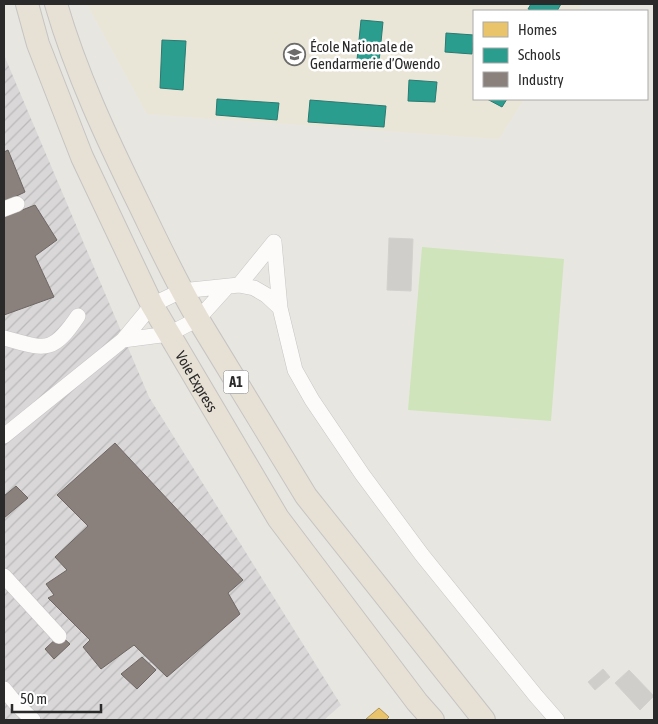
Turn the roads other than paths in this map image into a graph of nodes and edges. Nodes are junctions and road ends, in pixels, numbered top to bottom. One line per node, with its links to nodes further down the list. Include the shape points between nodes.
1 (27, 4): 5 (highway, Voie Express / A1, via 38,44 82,157)
2 (56, 4): 4 (highway, A1, via 108,142)
3 (233, 286): 4 (street); 6 (street, via 254,288); 6 (street, via 274,242); 8 (street)
4 (181, 291): 5 (street); 8 (highway, A1)
5 (152, 305): 9 (highway, Voie Express / A1); 11 (street)
6 (280, 308): 19 (street, via 294,370 312,400 422,555)
7 (78, 316): 10 (street, via 65,335 44,347)
8 (198, 319): 9 (street); 18 (highway, A1, via 306,496)
9 (169, 334): 11 (street); 17 (highway, Voie Express / A1, via 278,518)
10 (4, 338)
11 (123, 340): 12 (street)
12 (4, 436)
13 (4, 576): 14 (street)
14 (59, 636)
15 (4, 689): 16 (street)
16 (33, 720)
17 (434, 720)
18 (484, 720)
19 (558, 720)

